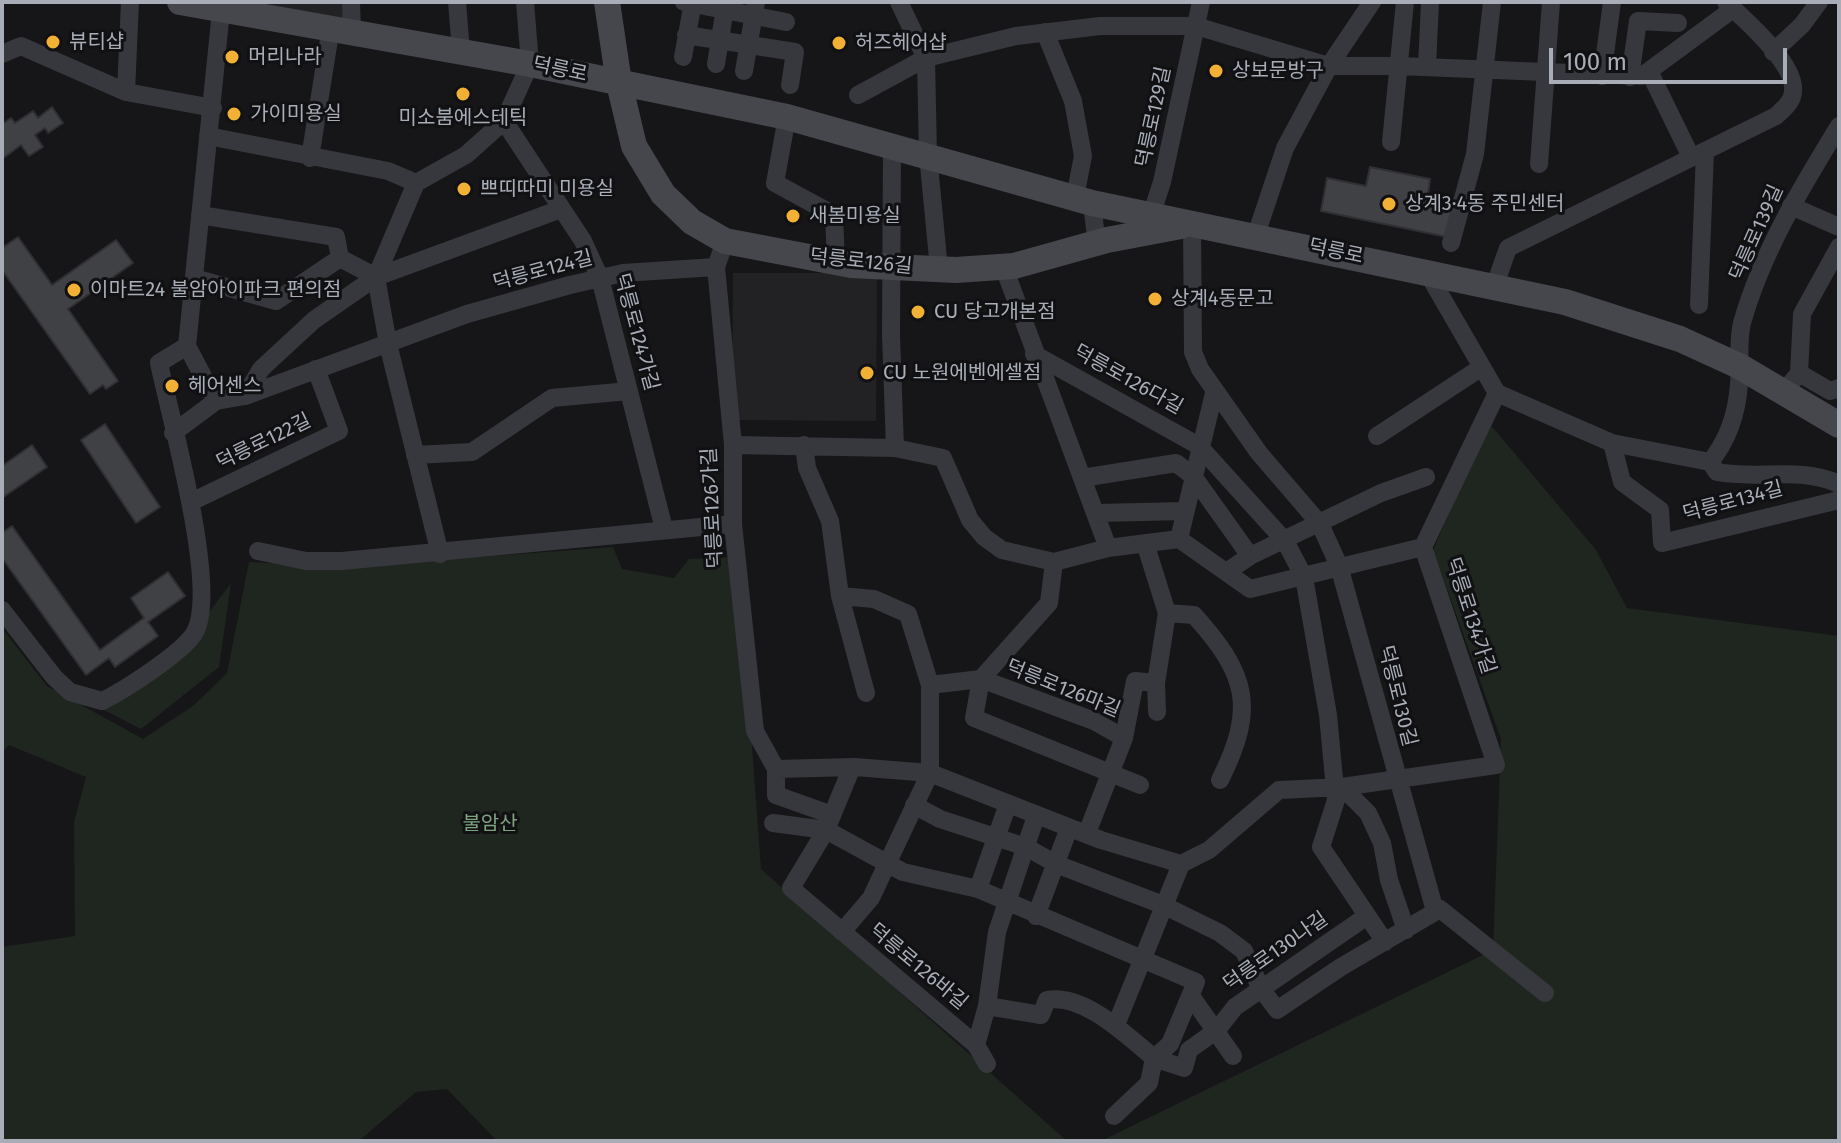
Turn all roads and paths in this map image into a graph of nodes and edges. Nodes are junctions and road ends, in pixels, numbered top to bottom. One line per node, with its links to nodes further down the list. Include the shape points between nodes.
1 (130, 2): 47 (street)
2 (180, 2): 20 (main road, 덕릉로)
3 (351, 2): 24 (street)
4 (457, 2): 29 (street)
5 (525, 2): 34 (street)
6 (607, 2): 45 (main road, 덕릉로126길)
7 (899, 2): 33 (street)
8 (1201, 2): 23 (street, 덕릉로129길)
9 (1372, 2): 36 (street)
10 (1405, 2): 37 (street)
11 (1430, 2): 38 (street)
12 (1492, 2): 39 (street)
13 (1551, 2): 42 (street)
14 (1612, 2): 43 (street)
15 (1819, 2): 30 (street)
16 (690, 3): 18 (street); 26 (street)
17 (1729, 4): 30 (street); 41 (street)
18 (725, 6): 19 (street); 27 (street)
19 (755, 9): 21 (street); 28 (street)
20 (221, 11): 24 (main road, 덕릉로); 49 (street)
21 (786, 22)
22 (1678, 23): 44 (street, via 1638,21)
23 (1196, 26): 25 (street); 36 (street); 65 (street, 덕릉로129길)
24 (342, 28): 29 (main road, 덕릉로); 58 (street)
25 (1045, 32): 33 (street); 61 (street, via 1073,101 1083,156)
26 (686, 35): 27 (street); 32 (street)
27 (719, 40): 28 (street); 35 (street)
28 (749, 45): 40 (street); 46 (street, via 795,52)
29 (461, 51): 34 (main road, 덕릉로)
30 (1773, 52): 56 (street, via 1793,83 1788,104 1776,116)
31 (2, 54): 47 (street, via 21,46)
32 (683, 57)
33 (926, 58): 48 (street); 57 (street)
34 (530, 64): 45 (main road, 덕릉로); 51 (street)
35 (716, 64)
36 (1329, 66): 37 (street); 68 (street, via 1285,148)
37 (1399, 66): 38 (street); 54 (street)
38 (1427, 67): 39 (street)
39 (1487, 70): 42 (street); 70 (street, via 1475,154)
40 (744, 71)
41 (1649, 71): 44 (street); 56 (street)
42 (1547, 74): 43 (street); 59 (street)
43 (1602, 76): 44 (street)
44 (1630, 77)
45 (619, 83): 50 (main road, 덕릉로); 69 (main road, 덕릉로126길, via 634,146 647,171 692,222)
46 (790, 85)
47 (126, 92): 49 (street)
48 (858, 95)
49 (213, 108): 53 (street)
50 (787, 117): 55 (main road, 덕릉로); 74 (street, via 775,183 834,215)
51 (504, 121): 60 (street, via 466,155); 63 (street, 덕릉로124가길)
52 (1839, 126): 62 (street, 덕릉로139길)
53 (208, 136): 58 (street); 64 (street)
54 (1391, 142)
55 (892, 145): 57 (main road, 덕릉로); 77 (street)
56 (1698, 154): 83 (street, via 1508,248); 84 (street)
57 (928, 155): 61 (main road, 덕릉로); 78 (street)
58 (310, 158): 60 (street, via 388,171)
59 (1539, 164)
60 (416, 183): 80 (street)
61 (1083, 200): 65 (main road, 덕릉로); 71 (street)
62 (1791, 206): 67 (street); 88 (street, 덕릉로139길, via 1743,322)
63 (561, 209): 80 (street); 82 (street, 덕릉로124가길)
64 (200, 215): 73 (street, via 336,237); 81 (street)
65 (1151, 216): 66 (main road, 덕릉로)
66 (1192, 224): 68 (main road, 덕릉로); 71 (main road, 덕릉로126길); 94 (street, 덕릉로130길, via 1193,352)
67 (1839, 227)
68 (1256, 235): 79 (main road, 덕릉로)
69 (725, 241): 74 (main road, 덕릉로126길); 76 (street, 덕릉로126가길)
70 (1451, 243)
71 (1097, 246): 75 (main road, 덕릉로126길)
72 (1839, 247): 91 (street, via 1802,314)
73 (340, 258): 80 (street); 81 (street, via 276,301)
74 (836, 263): 77 (main road, 덕릉로126길)
75 (1003, 265): 78 (main road, 덕릉로126길); 87 (street)
76 (716, 267): 82 (street, 덕릉로124길); 102 (street, 덕릉로126가길)
77 (892, 268): 78 (main road, 덕릉로126길); 105 (street)
78 (939, 269)
79 (1427, 272): 83 (main road, 덕릉로); 89 (street)
80 (376, 277): 85 (street); 96 (street, via 314,320 261,369)
81 (194, 278): 86 (street)
82 (600, 278): 85 (street, 덕릉로124길, via 467,314); 93 (street, 덕릉로124가길)
83 (1495, 285): 88 (main road, 덕릉로, via 1622,318)
84 (1699, 305)
85 (388, 344): 90 (street, 덕릉로124길); 106 (street)
86 (187, 346): 97 (street); 99 (street, via 159,363)
87 (1034, 354): 104 (street, 덕릉로126다길); 110 (street)
88 (1739, 366): 91 (main road, 덕릉로); 107 (street, via 1726,442)
89 (1482, 367): 95 (street); 100 (street)
90 (316, 369): 96 (street, 덕릉로124길); 113 (street, 덕릉로122길, via 339,431)
91 (1792, 382): 92 (street, via 1830,391); 98 (main road, 덕릉로)
92 (1839, 388)
93 (629, 391): 106 (street, via 552,398 472,452); 118 (street, 덕릉로124가길)
94 (1214, 393): 104 (street); 117 (street, 덕릉로130길)
95 (1497, 393): 101 (street, 덕릉로134길); 122 (street, 덕릉로134가길)
96 (245, 396): 97 (street, 덕릉로124길)
97 (216, 401): 99 (street)
98 (1839, 425)
99 (173, 433): 113 (street)
100 (1377, 436)
101 (1612, 443): 107 (street, 덕릉로134길); 112 (street, 덕릉로134길, via 1622,482 1660,510 1662,543)
102 (733, 445): 103 (street); 116 (street, 덕릉로126가길)
103 (804, 445): 105 (street); 131 (street, via 807,468 830,521)
104 (1199, 446): 108 (street); 120 (street, 덕릉로126다길)
105 (895, 448): 127 (street, via 943,458 970,520 1002,550)
106 (415, 455): 125 (street)
107 (1710, 462): 111 (street, 덕릉로134길, via 1717,472 1743,477 1800,473)
108 (1193, 476): 110 (street, via 1176,463); 114 (street); 126 (street)
109 (1426, 477): 117 (street)
110 (1082, 478): 115 (street)
111 (1839, 484)
112 (1839, 500)
113 (193, 501): 132 (street, via 199,622 193,635 127,689 102,701 70,692)
114 (1185, 511): 115 (street); 119 (street)
115 (1097, 513): 123 (street)
116 (733, 524): 118 (street); 141 (street, 덕릉로126가길, via 755,731)
117 (1320, 524): 120 (street); 128 (street, 덕릉로130길)
118 (664, 529): 125 (street)
119 (1179, 539): 121 (street); 129 (street)
120 (1285, 541): 126 (street); 130 (street, 덕릉로126다길)
121 (1145, 543): 123 (street); 133 (street)
122 (1423, 547): 128 (street); 144 (street, 덕릉로134가길, via 1496,765)
123 (1108, 548): 127 (street)
124 (258, 551): 125 (street, via 306,561)
125 (440, 554)
126 (1250, 556): 129 (street)
127 (1054, 562): 134 (street, via 1049,603)
128 (1339, 566): 130 (street); 144 (street, 덕릉로130길)
129 (1228, 571): 130 (street, via 1250,589)
130 (1304, 577): 147 (street)
131 (840, 596): 136 (street, via 874,599 908,614); 137 (street)
132 (2, 610)
133 (1167, 613): 135 (street); 145 (street, via 1194,615 1210,632 1240,686 1244,716 1238,744)
134 (981, 679): 136 (street); 139 (street, 덕릉로126마길, via 1094,721); 143 (street, 덕릉로126마길, via 974,718)
135 (1156, 683): 138 (street); 139 (street, 덕릉로126마길, via 1135,681)
136 (930, 685): 142 (street)
137 (866, 693)
138 (1157, 712)
139 (1124, 738): 143 (street, 덕릉로126마길)
140 (852, 767): 141 (street); 142 (street); 152 (street)
141 (776, 769): 152 (street, 덕릉로126가길, via 776,795)
142 (930, 773): 148 (street); 149 (street, 덕릉로126바길)
143 (1111, 774): 146 (street, 덕릉로126마길); 153 (street, 덕릉로126마길)
144 (1396, 778): 147 (street, 덕릉로130길); 162 (street)
145 (1220, 780)
146 (1140, 785)
147 (1339, 786): 158 (street, 덕릉로130길, via 1279,790 1209,850); 164 (street, via 1321,847); 165 (street, via 1368,813 1382,843)
148 (1008, 804): 150 (street); 154 (street)
149 (914, 805): 154 (street); 156 (street, 덕릉로126바길)
150 (1036, 816): 153 (street); 155 (street)
151 (773, 823): 152 (street, 덕릉로126가길)
152 (829, 823): 156 (street, 덕릉로126가길, via 855,846); 166 (street, via 791,888)
153 (1078, 831): 157 (street, 덕릉로126마길); 158 (street)
154 (995, 836): 155 (street); 159 (street)
155 (1026, 847): 157 (street); 160 (street)
156 (889, 863): 159 (street); 166 (street, 덕릉로126바길, via 871,898)
157 (1056, 864): 161 (street); 163 (street, 덕릉로126마길)
158 (1181, 864): 161 (street)
159 (978, 889): 160 (street)
160 (1005, 901): 163 (street); 172 (street)
161 (1163, 905): 168 (street); 169 (street, via 1244,951)
162 (1435, 911): 165 (street); 170 (street, via 1440,909)
163 (1036, 916): 168 (street)
164 (1367, 916): 167 (street); 169 (street, 덕릉로130나길)
165 (1406, 930): 167 (street)
166 (842, 932): 175 (street, 덕릉로126바길)
167 (1385, 942): 169 (street, via 1277,1010)
168 (1141, 958): 171 (street, via 1196,982); 173 (street)
169 (1263, 989): 174 (street, 덕릉로130나길, via 1235,1007)
170 (1545, 993)
171 (1191, 996): 174 (street); 177 (street, via 1170,1044)
172 (987, 1006): 173 (street, via 1041,1015 1047,1000 1061,997); 175 (street)
173 (1116, 1025): 177 (street)
174 (1217, 1030): 176 (street); 177 (street, 덕릉로130나길, via 1189,1050 1184,1068)
175 (976, 1045): 178 (street, 덕릉로126바길)
176 (1233, 1056)
177 (1154, 1058): 179 (street, via 1149,1083)
178 (987, 1064)
179 (1114, 1116)

